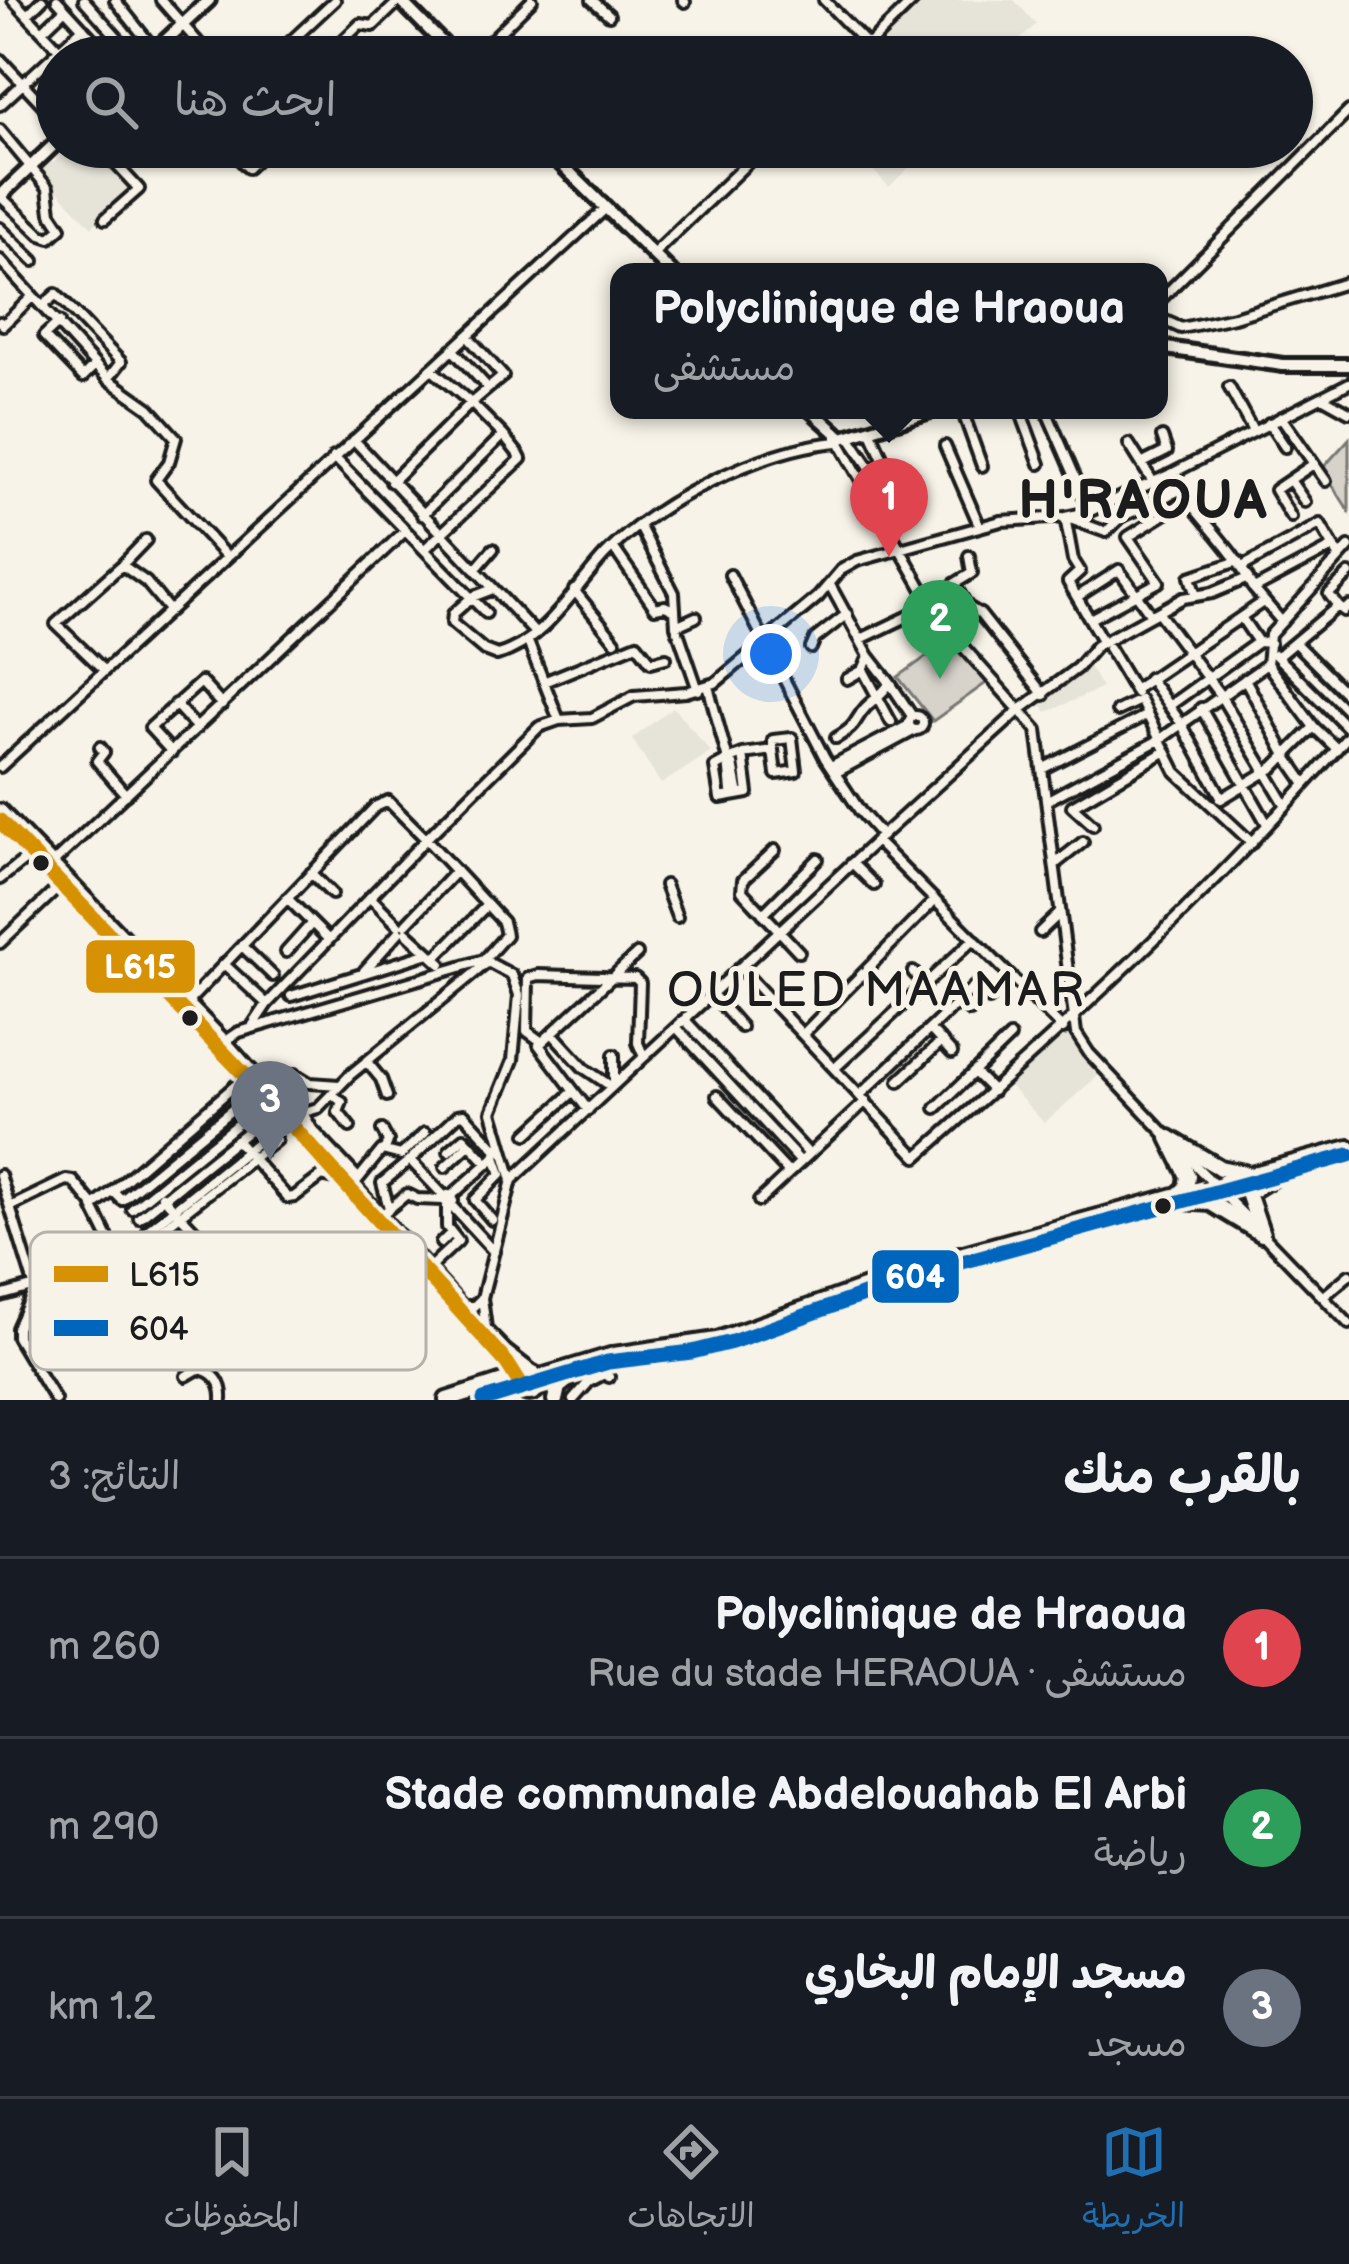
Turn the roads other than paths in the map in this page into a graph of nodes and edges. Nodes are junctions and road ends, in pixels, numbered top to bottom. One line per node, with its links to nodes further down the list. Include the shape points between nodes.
1 (13, 0): 15 (street)
2 (42, 0): 15 (street)
3 (57, 0): 14 (street)
4 (115, 0): 17 (street)
5 (209, 0): 18 (main road)
6 (335, 0): 30 (street)
7 (400, 0): 31 (street, via 376,25 360,24); 32 (main road)
8 (532, 0): 33 (street)
9 (592, 0): 16 (street)
10 (824, 0): 34 (street)
11 (914, 0): 35 (street)
12 (86, 1): 14 (street); 20 (street)
13 (166, 2): 18 (street)
14 (68, 12): 19 (street); 21 (street)
15 (27, 15): 21 (street)
16 (609, 15)
17 (129, 18): 20 (street); 27 (street)
18 (183, 24): 28 (main road); 29 (street)
19 (83, 28): 23 (street); 24 (street)
20 (111, 30): 25 (street); 26 (street)
21 (42, 31): 22 (street)
22 (47, 36)
23 (76, 36)
24 (90, 36)
25 (102, 36)
26 (116, 36)
27 (140, 36)
28 (171, 36)
29 (193, 36)
30 (296, 36)
31 (348, 36)
32 (435, 36)
33 (495, 36)
34 (859, 36)
35 (877, 36)
36 (1, 62): 38 (street)
37 (36, 73): 38 (street)
38 (22, 84): 39 (street); 40 (street)
39 (36, 98)
40 (0, 105)
41 (1349, 111): 43 (street)
42 (0, 130): 45 (street)
43 (1313, 147)
44 (36, 163): 45 (main road)
45 (33, 166): 50 (main road); 50 (street, via 62,226 51,238)
46 (123, 168): 52 (street, via 139,188)
47 (565, 168): 51 (main road)
48 (742, 168): 54 (street)
49 (1292, 168): 59 (street)
50 (0, 196)
51 (606, 208): 54 (main road); 65 (street)
52 (105, 219)
53 (0, 228): 56 (street)
54 (653, 254): 57 (main road)
55 (0, 260): 60 (street)
56 (34, 261)
57 (662, 263)
58 (1349, 282): 64 (street, via 1234,317 1181,328)
59 (1168, 292)
60 (34, 295): 61 (street); 62 (street)
61 (43, 306): 63 (street); 71 (street, via 56,294 121,362)
62 (0, 322)
63 (58, 322): 68 (street); 68 (street, via 44,335 83,377)
64 (1168, 322)
65 (467, 336): 67 (street); 74 (street, via 503,376)
66 (1168, 348): 69 (main road, via 1282,365)
67 (452, 349): 70 (street); 74 (street)
68 (95, 365): 71 (street)
69 (1349, 365)
70 (431, 369): 76 (street); 90 (street)
71 (108, 379): 127 (street, via 176,438 156,480)
72 (1349, 383): 75 (street)
73 (1229, 387): 85 (street)
74 (488, 388): 76 (street)
75 (1322, 397): 77 (street); 78 (street)
76 (471, 403): 87 (street); 104 (street)
77 (1349, 412)
78 (1281, 417): 84 (street); 98 (street)
79 (821, 419): 89 (main road)
80 (908, 419): 86 (main road)
81 (965, 419): 99 (street)
82 (1023, 419): 97 (street)
83 (1050, 419): 109 (street)
84 (1269, 422): 85 (street); 93 (street)
85 (1253, 431): 101 (street)
86 (871, 432): 89 (main road); 95 (street)
87 (503, 435): 110 (street); 117 (street, via 521,459)
88 (1162, 437): 96 (street, via 1167,451)
89 (841, 438): 100 (street); 113 (street, via 724,475); 122 (street)
90 (353, 440): 94 (street); 104 (street)
91 (1129, 443): 96 (street)
92 (945, 446): 114 (street)
93 (1285, 447)
94 (334, 458): 116 (street); 127 (street)
95 (884, 461)
96 (1143, 463): 105 (street)
97 (1040, 464)
98 (1312, 465): 102 (street); 103 (street)
99 (982, 466)
100 (873, 472)
101 (1171, 474): 105 (street); 106 (street)
102 (1290, 480): 108 (street); 111 (street, via 1275,490)
103 (1326, 481)
104 (392, 482): 110 (street)
105 (1153, 482): 109 (street)
106 (1180, 490): 107 (street); 115 (street, via 1106,532)
107 (1187, 500): 128 (street); 137 (street, via 1128,537 1159,582)
108 (1305, 502)
109 (1089, 511): 112 (street); 115 (street)
110 (422, 515): 117 (street)
111 (1291, 517)
112 (1065, 518): 114 (street); 115 (street); 140 (street, via 1080,571 1068,582)
113 (639, 526): 119 (street); 147 (street, via 674,592)
114 (980, 527): 122 (street)
115 (1096, 529)
116 (405, 531): 123 (street); 186 (street)
117 (443, 536): 123 (street); 130 (street)
118 (146, 540): 129 (street)
119 (613, 547): 136 (street); 147 (street, via 655,608)
120 (1333, 547): 126 (street); 128 (street, via 1320,524); 133 (street)
121 (1349, 547): 126 (street)
122 (901, 548): 134 (street, via 845,568); 145 (street)
123 (425, 549): 139 (street)
124 (493, 549): 130 (street)
125 (969, 556): 142 (street, via 972,573 954,584)
126 (1339, 556): 154 (street)
127 (227, 557): 146 (street)
128 (1240, 564): 133 (street); 138 (street, via 1190,577)
129 (122, 566): 146 (street); 170 (street, via 56,624)
130 (475, 570): 135 (street)
131 (1349, 574): 143 (street, via 1328,595)
132 (730, 575): 159 (street)
133 (1250, 582): 138 (street); 154 (street)
134 (830, 585): 149 (street); 159 (street)
135 (493, 589): 139 (street); 156 (street)
136 (574, 590): 156 (street); 158 (street)
137 (1137, 595): 140 (street, via 1119,570); 150 (street); 153 (street)
138 (1196, 596): 150 (street)
139 (472, 597): 148 (street); 160 (street, via 452,623 478,645 497,655)
140 (1077, 597): 153 (street)
141 (1263, 602): 152 (street)
142 (967, 605): 145 (street); 180 (street)
143 (1338, 606): 144 (street); 162 (street)
144 (1349, 606)
145 (933, 607): 157 (street); 189 (street)
146 (169, 610): 170 (street)
147 (674, 610): 155 (street)
148 (486, 613)
149 (847, 614): 157 (street); 164 (street)
150 (1154, 614): 163 (street); 166 (street)
151 (696, 617): 155 (street)
152 (1241, 617): 161 (street); 166 (street)
153 (1090, 619): 163 (street)
154 (1282, 622): 165 (street, via 1270,635)
155 (676, 626): 178 (street)
156 (536, 634): 160 (street)
157 (861, 639): 167 (street)
158 (615, 640)
159 (764, 640): 178 (street); 210 (street)
160 (528, 642): 176 (street)
161 (1258, 642): 165 (street); 172 (street)
162 (1296, 644): 165 (street); 182 (street)
163 (1106, 645): 179 (street); 180 (street)
164 (811, 647)
165 (1272, 650): 169 (street); 197 (street)
166 (1189, 653): 172 (street); 174 (street)
167 (869, 656): 171 (street); 177 (street)
168 (666, 658): 176 (street, via 651,662 637,644)
169 (1267, 664): 175 (street); 195 (street)
170 (104, 670): 208 (street)
171 (863, 670): 173 (street); 183 (street)
172 (1208, 678): 181 (street); 187 (street)
173 (847, 679)
174 (1150, 679): 179 (street); 187 (street)
175 (1245, 679): 181 (street); 206 (street)
176 (546, 681): 192 (street)
177 (890, 683): 183 (street); 210 (street, via 912,724)
178 (703, 688): 192 (street, via 634,696 592,718); 207 (street)
179 (1134, 690): 184 (street)
180 (1044, 695): 189 (street)
181 (1220, 695): 188 (street); 211 (street)
182 (1349, 697)
183 (879, 699): 193 (street); 198 (street)
184 (1140, 700): 190 (street); 191 (street)
185 (176, 704): 186 (street, via 201,682); 196 (street); 204 (street, via 150,728)
186 (222, 705): 196 (street)
187 (1169, 706): 194 (street)
188 (1202, 708): 194 (street); 213 (street)
189 (1021, 709): 209 (street, via 1037,730); 223 (street)
190 (1117, 712)
191 (1148, 715): 199 (street); 209 (street)
192 (560, 719): 222 (street, via 539,727)
193 (890, 722)
194 (1180, 723): 199 (street); 215 (street)
195 (1314, 727): 201 (street); 206 (street)
196 (197, 728): 204 (street)
197 (1349, 732): 201 (street)
198 (836, 739)
199 (1159, 740): 203 (street); 216 (street)
200 (100, 747): 214 (street, via 97,761)
201 (1337, 749): 212 (street)
202 (772, 750): 202 (street, via 772,740 791,738 796,771 776,774); 205 (street)
203 (1166, 751): 218 (street, via 1176,772); 221 (street, via 1072,806)
204 (172, 752): 214 (street)
205 (742, 754): 207 (street); 207 (street, via 748,794 720,798 715,767)
206 (1286, 757): 211 (street); 212 (street)
207 (728, 760)
208 (0, 767)
209 (1044, 768): 216 (street)
210 (833, 769): 223 (street)
211 (1267, 772): 213 (street); 217 (street)
212 (1305, 783): 217 (street)
213 (1245, 786): 215 (street); 220 (street)
214 (126, 795): 230 (street)
215 (1222, 797): 218 (street)
216 (1048, 800): 231 (street)
217 (1285, 804): 220 (street)
218 (1213, 806): 225 (street)
219 (0, 817): 227 (highway); 230 (highway)
220 (1267, 824): 225 (street)
221 (1093, 825)
222 (426, 839): 232 (street); 233 (street, via 384,801); 239 (street)
223 (879, 839): 229 (street); 241 (street)
224 (1083, 842): 231 (street)
225 (1252, 843): 274 (street)
226 (775, 850): 244 (street, via 741,885)
227 (32, 854): 234 (street); 235 (highway)
228 (818, 859): 244 (street)
229 (852, 863): 237 (street); 248 (street)
230 (52, 864): 271 (highway)
231 (1055, 864): 243 (street)
232 (456, 872): 242 (street); 247 (street)
233 (311, 873): 238 (street); 240 (street)
234 (0, 879)
235 (61, 885): 252 (street); 286 (highway)
236 (664, 885): 245 (street)
237 (874, 885)
238 (332, 894)
239 (370, 897): 247 (street); 251 (street)
240 (286, 898): 246 (street); 253 (street)
241 (934, 900): 250 (street); 282 (street)
242 (487, 905): 257 (street); 258 (street, via 506,935)
243 (1060, 913): 249 (street); 274 (street)
244 (763, 914): 248 (street)
245 (677, 916)
246 (313, 923): 251 (street); 254 (street)
247 (402, 928): 257 (street); 262 (street)
248 (779, 931): 255 (street); 260 (street)
249 (1040, 932)
250 (974, 939): 265 (street); 266 (street)
251 (329, 940): 270 (street)
252 (0, 943)
253 (242, 946): 259 (street); 264 (street)
254 (286, 952)
255 (799, 952)
256 (637, 954): 263 (street)
257 (435, 958): 262 (street)
258 (486, 960): 278 (street); 290 (street); 336 (street, via 508,971 518,988 513,1060 492,1112)
259 (224, 964): 270 (street); 271 (street)
260 (740, 968): 267 (street); 282 (street)
261 (913, 972): 266 (street)
262 (361, 974): 268 (street)
263 (614, 975): 281 (street); 285 (street, via 529,979 526,1031); 289 (street, via 640,983)
264 (273, 976)
265 (1012, 979): 269 (street, via 989,999 975,986); 280 (street)
266 (925, 985): 291 (street)
267 (712, 994): 273 (street); 277 (street)
268 (291, 996)
269 (960, 1000): 272 (street); 279 (street)
270 (267, 1004): 278 (street)
271 (184, 1005): 275 (highway)
272 (970, 1011)
273 (685, 1020): 276 (street); 326 (street)
274 (1074, 1020): 280 (street); 317 (street, via 1089,1053)
275 (208, 1028): 278 (street); 286 (highway)
276 (676, 1028): 289 (street); 326 (street)
277 (741, 1028)
278 (247, 1029): 286 (street); 292 (street, via 236,1046)
279 (930, 1029): 284 (street); 304 (street)
280 (1063, 1029): 298 (street)
281 (552, 1033): 285 (street); 297 (street)
282 (803, 1034): 291 (street)
283 (1010, 1037): 293 (street)
284 (942, 1041): 287 (street); 294 (street)
285 (542, 1042): 299 (street)
286 (223, 1048): 292 (highway)
287 (952, 1053)
288 (614, 1055): 297 (street)
289 (644, 1057): 297 (street)
290 (367, 1062): 295 (street); 302 (street)
291 (835, 1068): 304 (street)
292 (244, 1071): 300 (highway); 339 (street)
293 (974, 1072): 298 (street); 305 (street)
294 (899, 1082)
295 (340, 1085): 300 (street, via 295,1074); 301 (street)
296 (288, 1086): 307 (street)
297 (613, 1086): 306 (street)
298 (993, 1090): 321 (street, via 917,1157)
299 (573, 1092): 306 (street); 316 (street)
300 (261, 1094): 309 (street); 313 (street); 337 (highway)
301 (332, 1094): 307 (street); 311 (street)
302 (387, 1096)
303 (717, 1096): 332 (street)
304 (863, 1098): 321 (street); 326 (street)
305 (936, 1108)
306 (588, 1109): 336 (street)
307 (304, 1112): 337 (street)
308 (268, 1115): 318 (street)
309 (220, 1122): 313 (street); 342 (street)
310 (279, 1125): 325 (street)
311 (350, 1127)
312 (382, 1130): 322 (street)
313 (229, 1132): 318 (street); 327 (street)
314 (425, 1133): 322 (street, via 401,1155)
315 (917, 1133): 321 (street)
316 (526, 1134)
317 (1168, 1138): 334 (highway, via 1220,1168); 341 (highway, via 1189,1176); 359 (street, bridge)
318 (236, 1140): 325 (street); 331 (street)
319 (276, 1140): 325 (street)
320 (470, 1144): 323 (street, via 462,1138); 329 (street); 330 (street)
321 (904, 1144)
322 (385, 1150): 337 (street)
323 (448, 1151)
324 (1349, 1151): 333 (highway); 334 (highway)
325 (249, 1155): 337 (street, via 288,1198 322,1176); 338 (street)
326 (804, 1157): 332 (street)
327 (192, 1160): 331 (street); 340 (street)
328 (410, 1160): 329 (street, via 458,1114 497,1150); 343 (street); 348 (street, via 382,1183)
329 (491, 1160): 343 (street); 351 (street, via 501,1174 475,1200)
330 (445, 1167)
331 (200, 1169): 338 (street); 340 (street)
332 (788, 1172): 344 (street)
333 (1285, 1172): 341 (highway); 359 (highway, via 1248,1192)
334 (1255, 1174): 341 (highway)
335 (0, 1175): 346 (street)
336 (512, 1180): 361 (street)
337 (349, 1181): 348 (highway); 356 (highway)
338 (212, 1185): 349 (street)
339 (112, 1191): 342 (street); 345 (street)
340 (160, 1194): 347 (street); 349 (street); 350 (street)
341 (1180, 1198): 359 (highway, via 1219,1206); 377 (highway, via 933,1270 732,1342)
342 (122, 1200): 347 (street)
343 (447, 1200): 348 (street, via 407,1194); 358 (street); 361 (street)
344 (759, 1201)
345 (94, 1206): 346 (street, via 66,1180); 352 (street)
346 (10, 1207): 364 (street)
347 (132, 1209): 350 (street)
348 (385, 1212): 357 (highway)
349 (176, 1214): 354 (street); 355 (street)
350 (139, 1218): 353 (street)
351 (492, 1220)
352 (106, 1232)
353 (150, 1232)
354 (154, 1232)
355 (198, 1232)
356 (393, 1232)
357 (399, 1232)
358 (451, 1233): 360 (street); 362 (street, via 457,1242)
359 (1262, 1234): 368 (street)
360 (441, 1243)
361 (495, 1252): 369 (street)
362 (427, 1270): 371 (highway)
363 (426, 1271): 374 (highway)
364 (30, 1272)
365 (1349, 1275): 368 (street)
366 (30, 1289): 367 (street)
367 (0, 1296)
368 (1323, 1297): 372 (street)
369 (482, 1298): 371 (street); 373 (street)
370 (30, 1299): 375 (street, via 16,1328)
371 (458, 1304): 373 (highway)
372 (1349, 1324)
373 (488, 1335): 376 (highway)
374 (496, 1352): 384 (highway); 384 (highway, via 504,1371)
375 (30, 1359)
376 (512, 1359): 384 (highway); 384 (highway, via 532,1367)
377 (611, 1359): 381 (highway); 384 (highway)
378 (37, 1370): 385 (street)
379 (196, 1370): 382 (street)
380 (201, 1370): 386 (street, via 213,1374)
381 (593, 1375): 383 (street); 384 (highway); 390 (street)
382 (186, 1376)
383 (609, 1377)
384 (529, 1387): 387 (highway); 388 (highway); 389 (highway)
385 (55, 1400)
386 (222, 1400)
387 (446, 1400)
388 (465, 1400)
389 (484, 1400)
390 (573, 1400)

